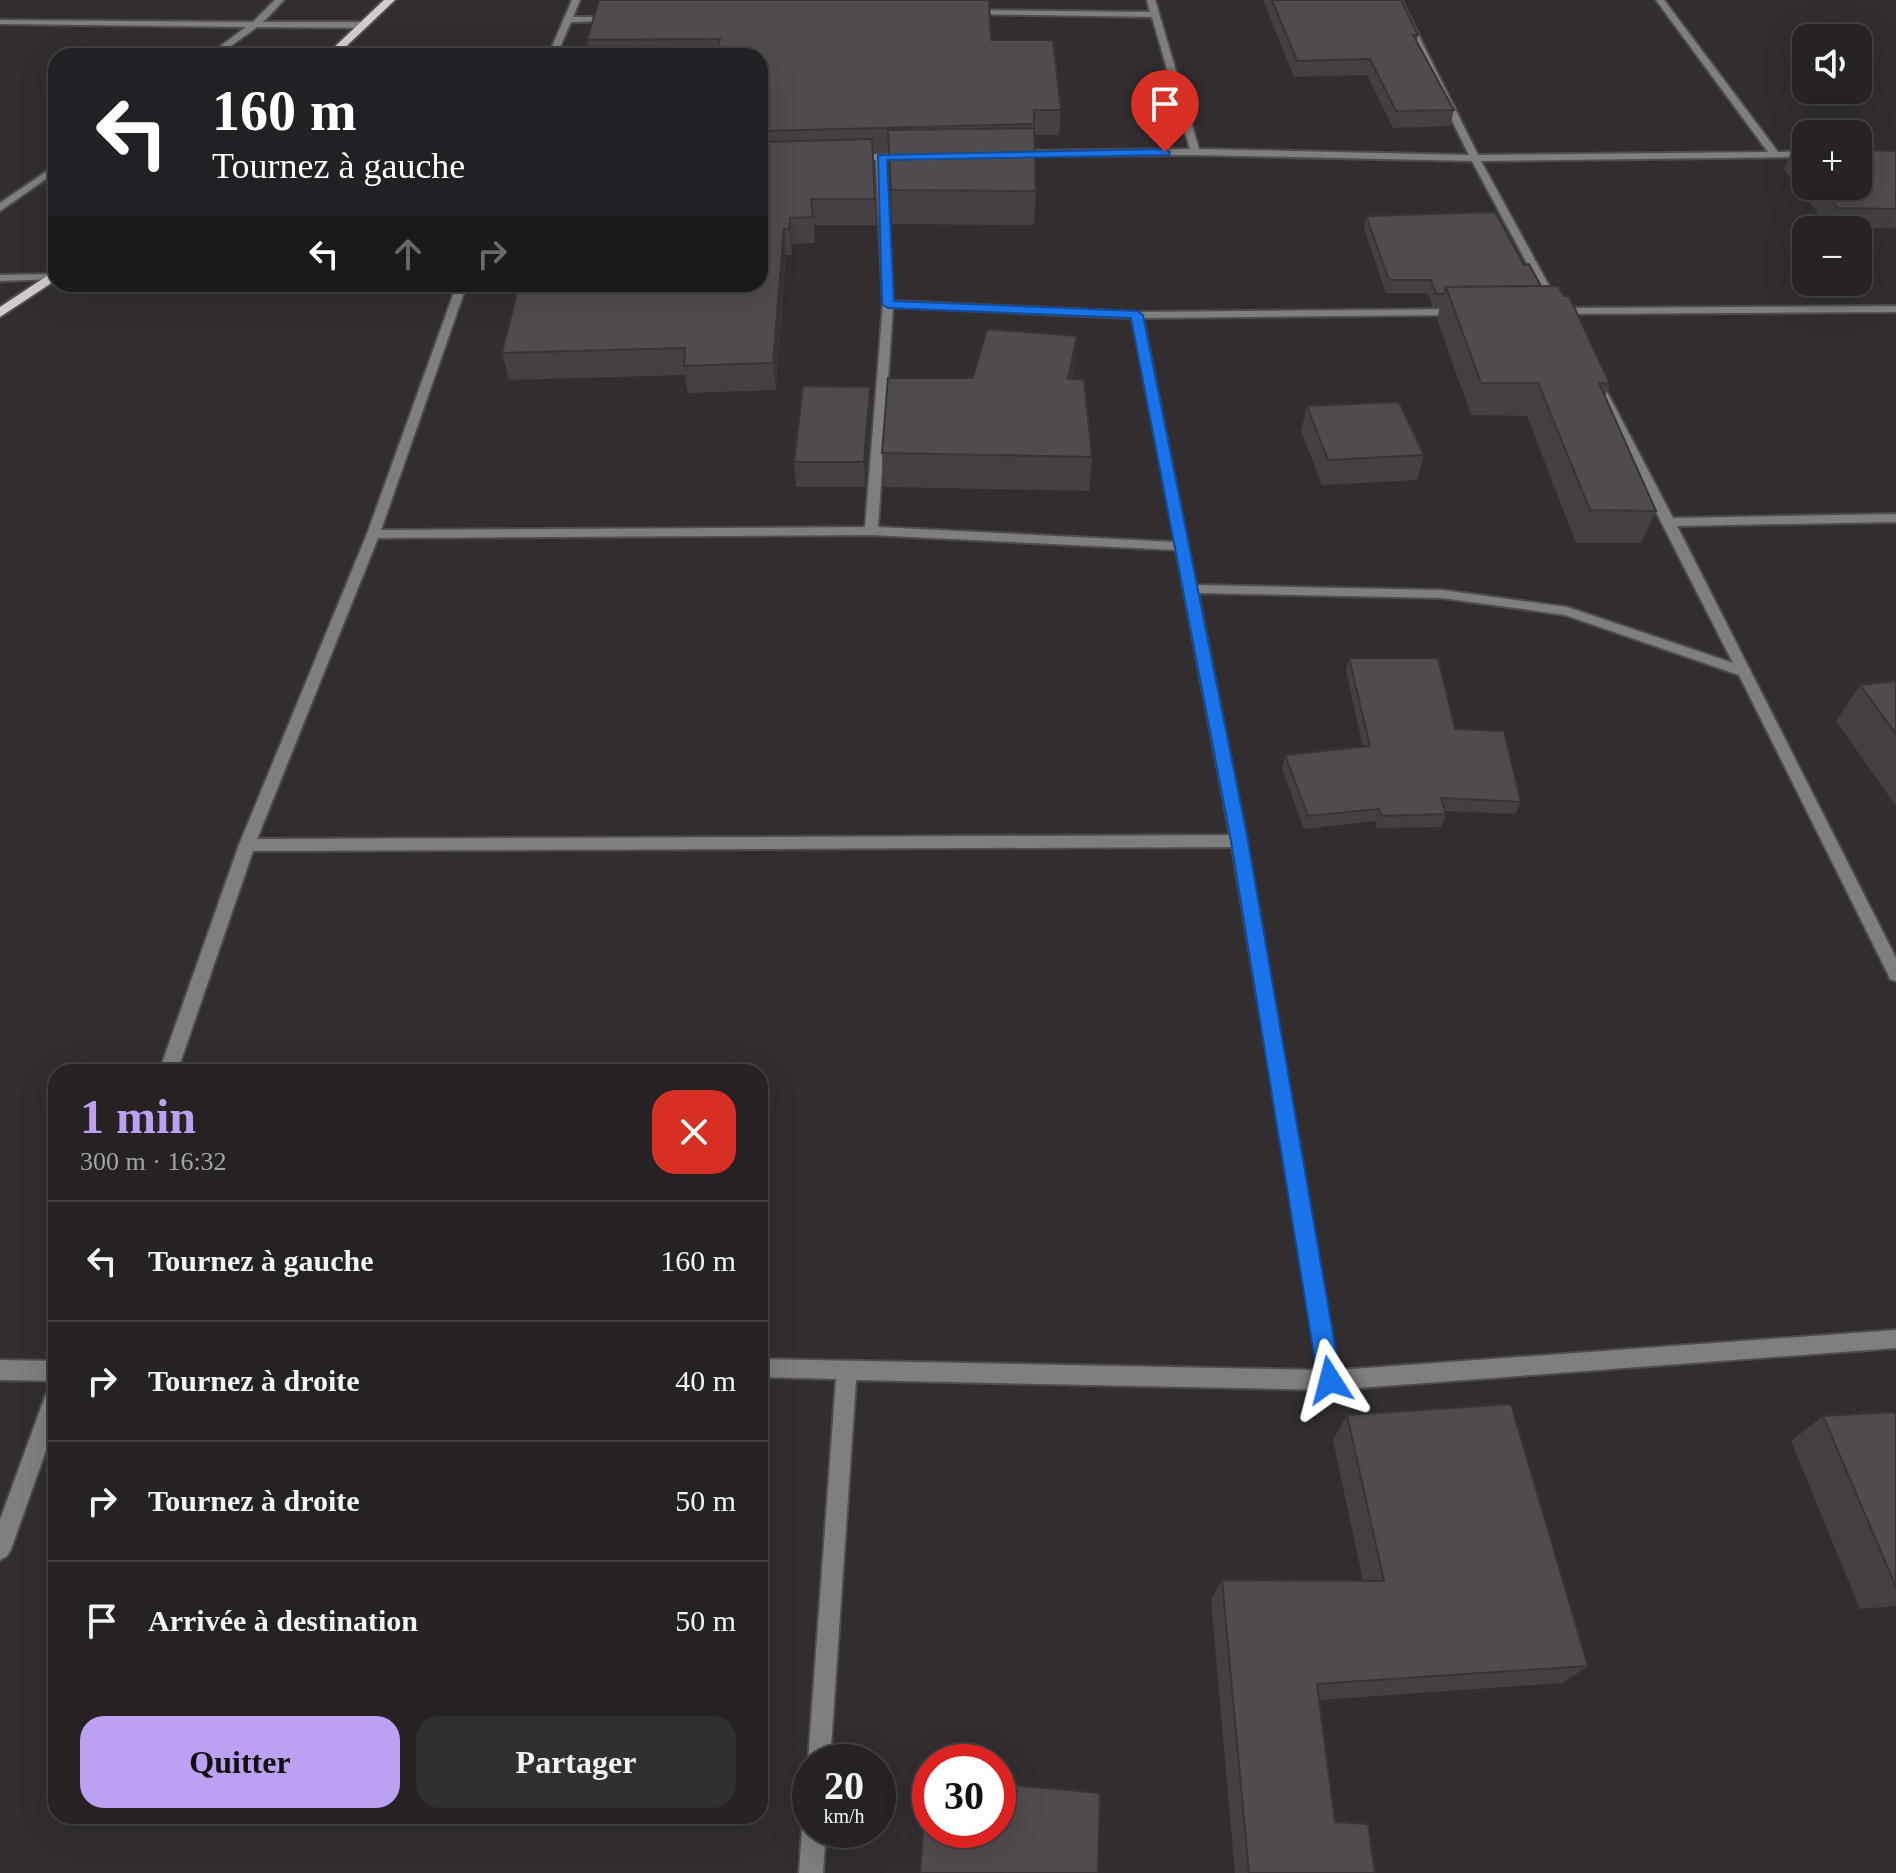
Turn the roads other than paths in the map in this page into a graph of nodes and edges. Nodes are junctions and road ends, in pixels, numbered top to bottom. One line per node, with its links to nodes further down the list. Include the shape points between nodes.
1 (280, 0): 12 (street)
2 (390, 0): 13 (main road)
3 (576, 0): 10 (street)
4 (1151, 0): 8 (street)
5 (1397, 0): 23 (street)
6 (1660, 0): 19 (street)
7 (964, 12): 8 (street)
8 (1154, 15): 17 (street)
9 (615, 19): 10 (street)
10 (568, 20): 16 (street)
11 (0, 22): 12 (street)
12 (258, 22): 13 (street); 14 (street)
13 (365, 25): 15 (main road)
14 (222, 48)
15 (339, 48)
16 (556, 48)
17 (1195, 152): 18 (street); 23 (street)
18 (999, 154)
19 (1775, 154): 20 (street); 23 (street)
20 (1792, 154)
21 (926, 156): 22 (street)
22 (881, 157): 24 (street); 31 (street)
23 (1475, 158): 33 (street)
24 (836, 159)
25 (48, 174): 26 (street)
26 (0, 208)
27 (48, 276): 28 (street)
28 (0, 278)
29 (48, 280): 36 (main road)
30 (459, 292): 43 (street)
31 (888, 304): 37 (street); 42 (street)
32 (1896, 309): 33 (street)
33 (1558, 310): 35 (street); 38 (street)
34 (1464, 311): 37 (street)
35 (1542, 311)
36 (0, 313)
37 (1137, 315): 44 (street)
38 (1565, 325)
39 (1595, 381): 41 (street)
40 (1896, 518): 41 (street)
41 (1670, 522): 46 (street)
42 (871, 531): 43 (street); 44 (street)
43 (373, 534): 48 (street)
44 (1182, 546): 45 (street)
45 (1189, 589): 46 (street, via 1442,594 1567,611); 47 (street)
46 (1741, 671): 49 (street)
47 (1239, 841): 48 (street); 56 (street)
48 (247, 845): 50 (street)
49 (1896, 974)
50 (171, 1064)
51 (1896, 1339): 56 (street)
52 (768, 1368): 53 (street)
53 (847, 1368): 56 (street); 59 (street)
54 (0, 1370): 55 (street)
55 (48, 1371)
56 (1330, 1380)
57 (48, 1416): 58 (street)
58 (0, 1549)
59 (820, 1744)
60 (813, 1848): 61 (street)
61 (811, 1873)

